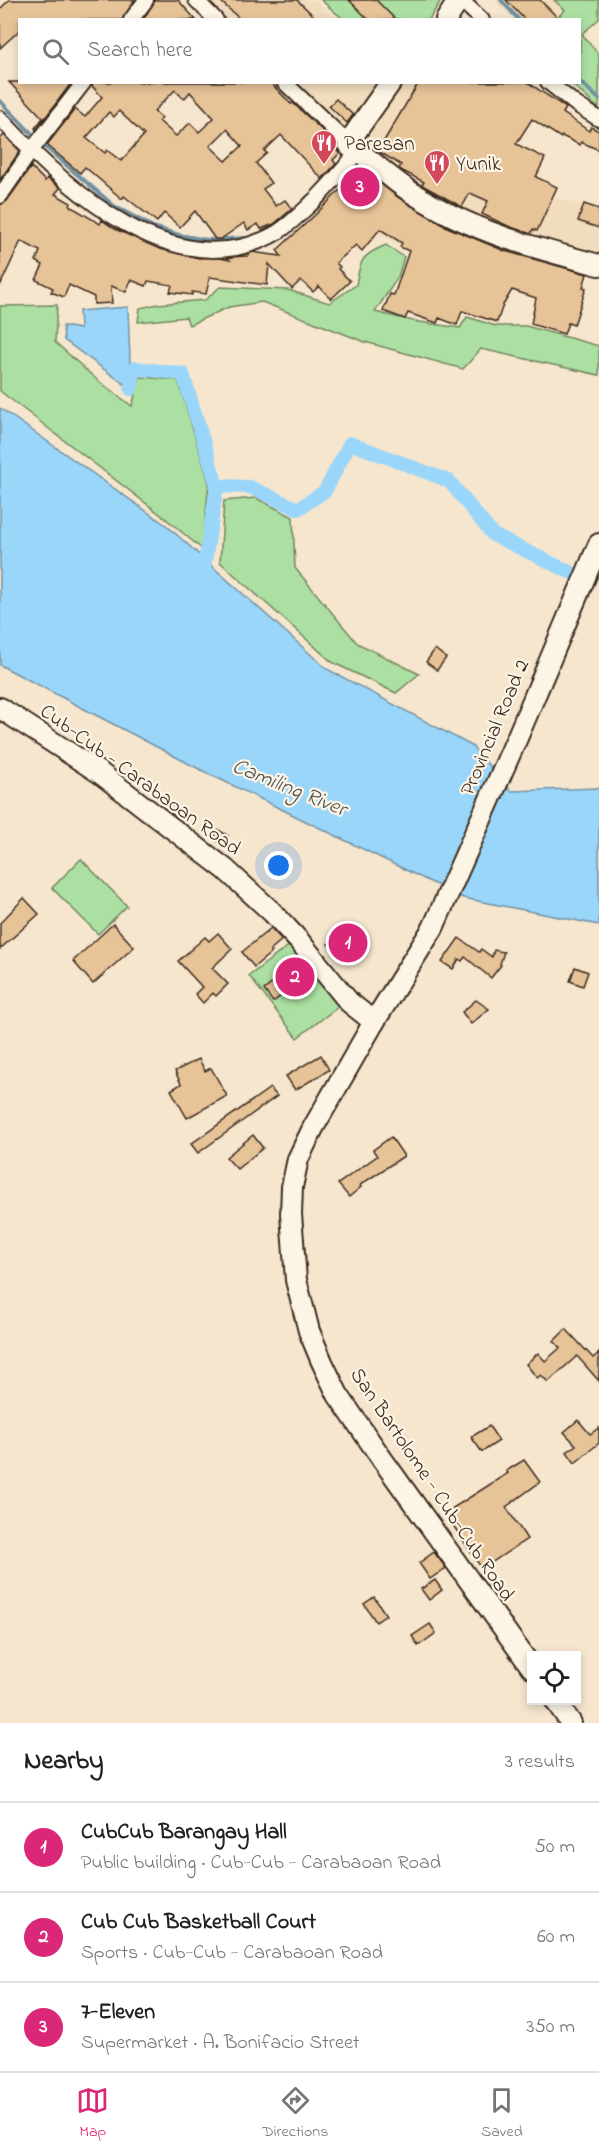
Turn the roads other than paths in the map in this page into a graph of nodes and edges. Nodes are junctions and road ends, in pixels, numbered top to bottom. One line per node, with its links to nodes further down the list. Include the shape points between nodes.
1 (146, 0): 5 (street)
2 (196, 0): 6 (street)
3 (446, 0): 7 (street)
4 (460, 0): 8 (street); 9 (street)
5 (132, 18)
6 (214, 18)
7 (434, 18)
8 (447, 18)
9 (480, 18)
10 (82, 84): 17 (street)
11 (286, 84): 18 (street)
12 (390, 84): 18 (street)
13 (403, 84): 18 (street)
14 (551, 84): 16 (street)
15 (0, 118): 17 (street)
16 (599, 119)
17 (31, 151): 18 (street, via 64,182 109,215 154,237 207,249 238,247 277,232 303,211); 19 (street)
18 (352, 152): 20 (street, via 411,193 464,222 510,240)
19 (0, 196)
20 (599, 265)
21 (599, 544): 23 (street, Provincial Road 2)
22 (0, 708): 24 (street, Cub-Cub - Carabaoan Road, via 100,773 225,869 300,942 349,1002)
23 (433, 928): 24 (street, San Bartolome - Cub-Cub Road)
24 (374, 1022): 25 (street, San Bartolome - Cub-Cub Road, via 298,1159 291,1214 296,1280 309,1331 338,1395)
25 (527, 1662)
26 (558, 1705): 27 (street)
27 (571, 1723)

